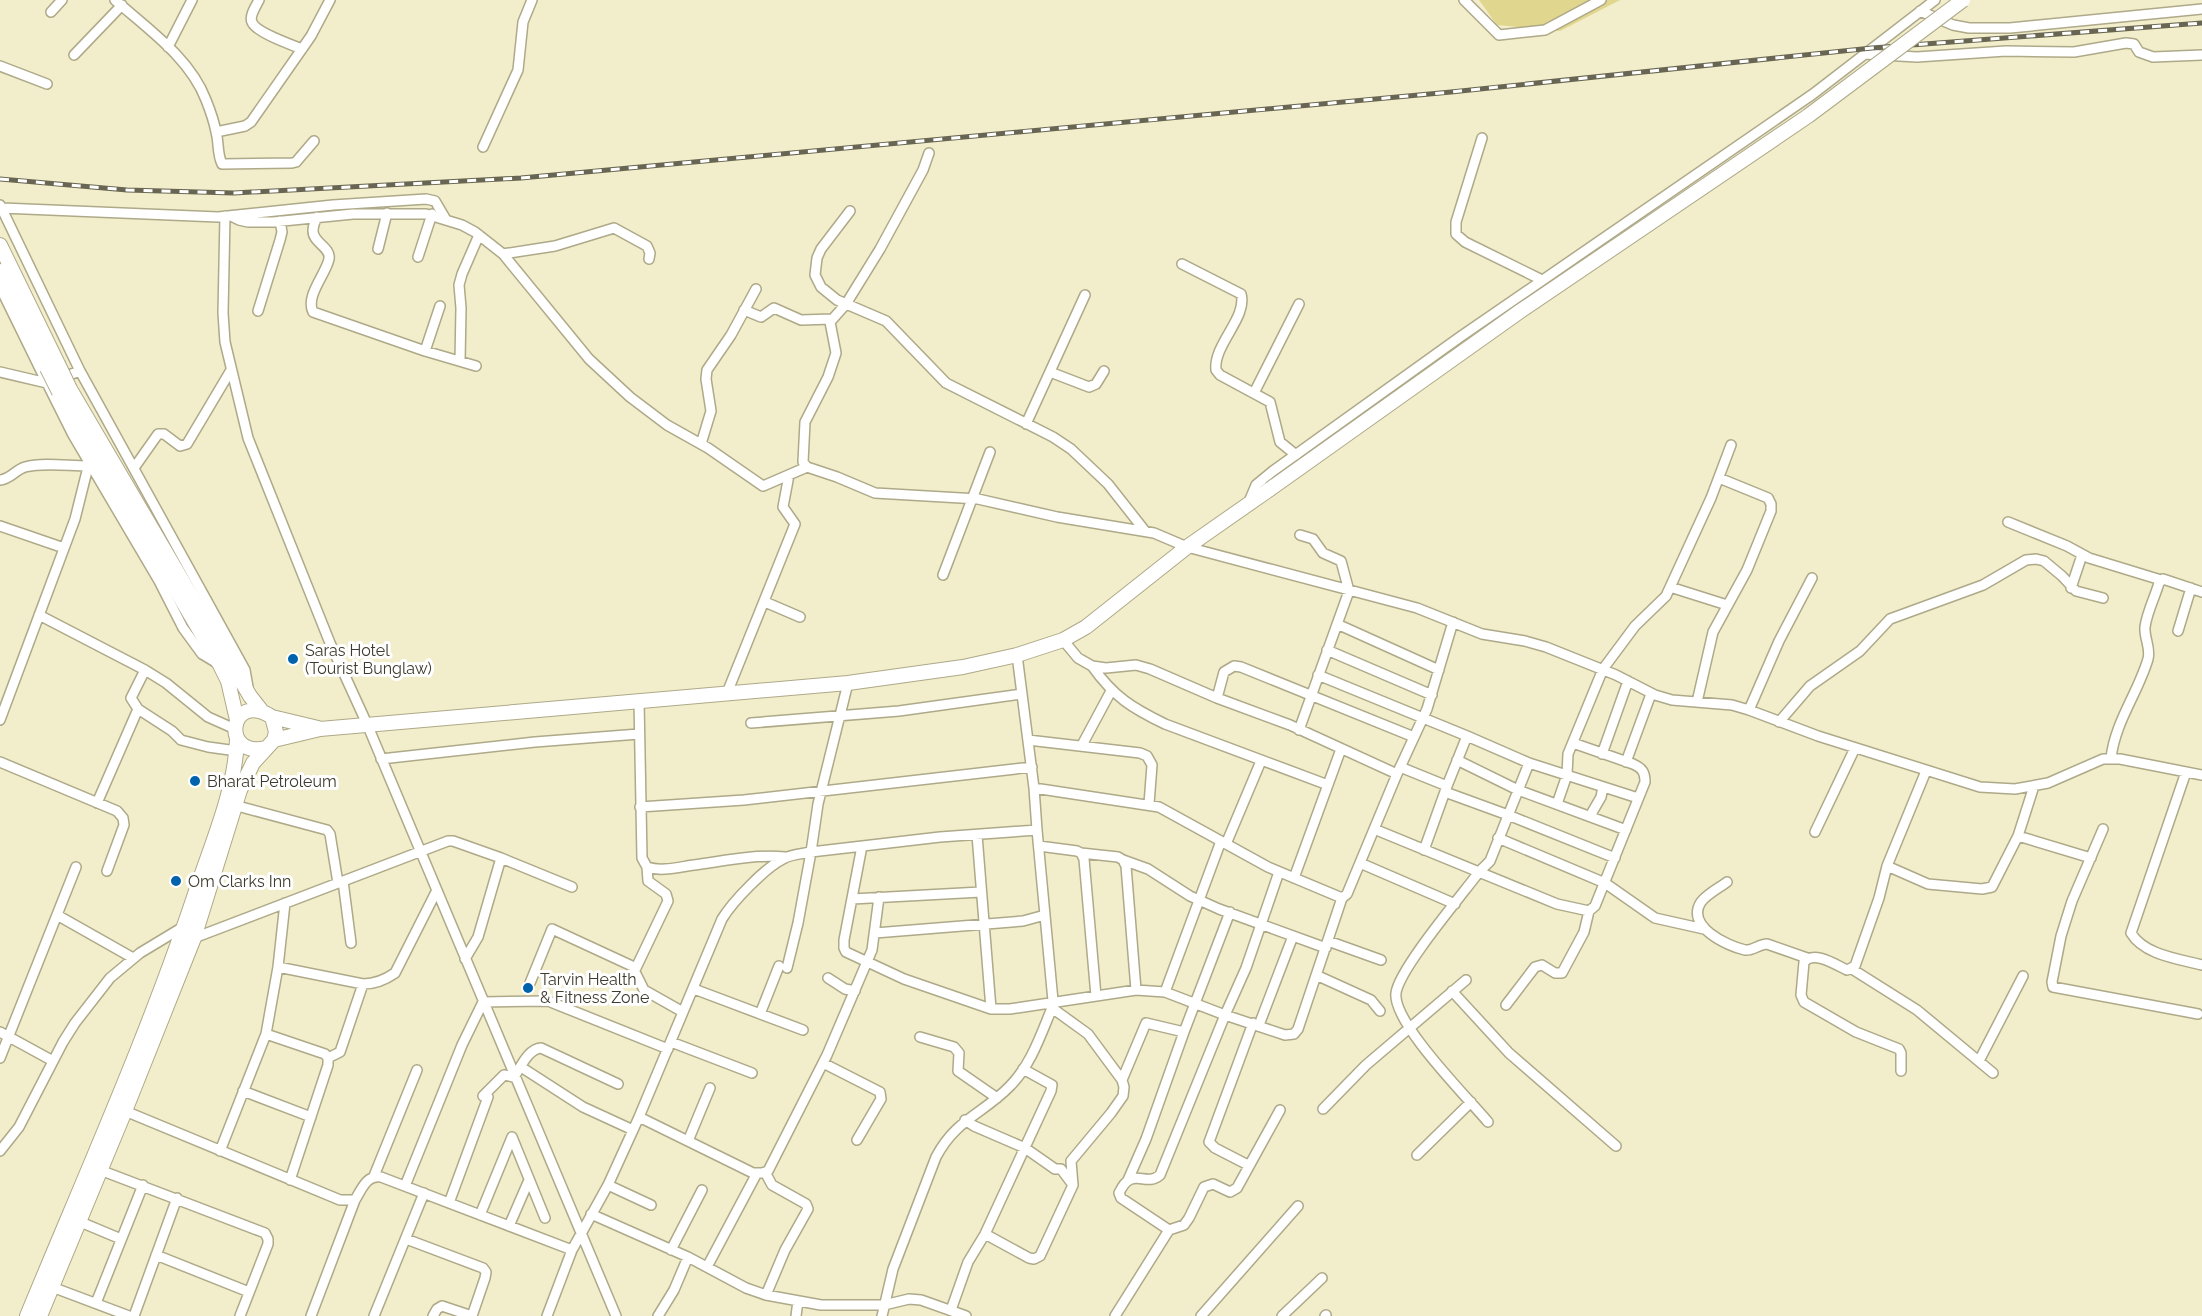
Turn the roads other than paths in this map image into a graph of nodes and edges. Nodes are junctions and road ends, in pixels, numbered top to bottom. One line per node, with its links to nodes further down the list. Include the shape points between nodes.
1 (62, 0): 13 (street)
2 (192, 0): 14 (street)
3 (259, 0): 15 (street, via 251,18 253,25)
4 (330, 0): 15 (street)
5 (532, 0): 24 (street, via 523,22 518,69)
6 (1464, 0): 7 (street, via 1499,35 1545,30)
7 (1601, 0)
8 (1935, 0): 12 (street)
9 (1963, 0): 76 (highway, bridge, via 1808,116 1519,312)
10 (118, 3): 14 (street); 17 (street)
11 (2202, 9): 12 (street, via 2010,28 1953,25)
12 (1920, 11): 16 (street)
13 (51, 12)
14 (168, 48): 21 (street, via 184,63 206,98)
15 (302, 49): 21 (street, via 251,122)
16 (1864, 54): 18 (street, via 1917,57 2006,51 2074,52 2126,43 2153,57); 42 (street, via 1813,94)
17 (74, 55)
18 (2202, 55)
19 (0, 66): 20 (street)
20 (47, 84)
21 (216, 132): 23 (street, via 220,161 225,165 296,162)
22 (1482, 138): 42 (street, via 1456,222 1456,234)
23 (314, 141)
24 (483, 147)
25 (929, 153): 47 (street, via 880,249)
26 (1, 206): 30 (street); 57 (street)
27 (850, 211): 47 (street, via 821,249 815,267 820,287)
28 (387, 213): 29 (street); 31 (street); 36 (street)
29 (432, 214): 32 (street); 38 (street)
30 (228, 216): 32 (street, via 426,199 435,201); 33 (street, via 248,222); 56 (street, via 223,313)
31 (317, 217): 33 (street); 52 (street, via 314,235 329,258 311,302 313,312)
32 (444, 218): 34 (street)
33 (280, 221): 50 (street, via 282,232)
34 (480, 235): 37 (street); 53 (street, via 460,280)
35 (0, 245): 54 (highway)
36 (378, 249)
37 (503, 254): 39 (street, via 555,246 614,228 647,246); 65 (street, via 589,359 654,416)
38 (418, 256)
39 (649, 259)
40 (1182, 264): 63 (street, via 1241,294 1242,305 1215,365 1220,375)
41 (0, 271): 54 (highway)
42 (1542, 280): 68 (street)
43 (0, 287): 61 (street)
44 (756, 289): 49 (street)
45 (1085, 295): 60 (street)
46 (1299, 303): 63 (street)
47 (846, 304): 51 (street); 64 (street, via 895,328 946,383)
48 (440, 306): 52 (street)
49 (744, 310): 51 (street, via 761,317 774,308 801,320); 65 (street, via 707,370 711,411)
50 (258, 311)
51 (831, 319): 70 (street, via 836,353 805,422 803,462)
52 (425, 351): 53 (street)
53 (460, 361): 55 (street)
54 (52, 366): 62 (highway, bridge)
55 (476, 366)
56 (231, 370): 71 (street, via 187,444 180,446 158,434); 129 (street, via 260,470)
57 (80, 371): 61 (street); 71 (street)
58 (1104, 371): 60 (street, via 1096,384 1089,387)
59 (0, 372): 61 (street)
60 (1050, 372): 64 (street)
61 (47, 383): 69 (street)
62 (65, 390): 103 (highway); 116 (highway)
63 (1254, 393): 68 (street, via 1271,404 1280,442)
64 (1026, 424): 79 (street, via 1053,437 1087,462)
65 (701, 444): 72 (street, via 763,486)
66 (1731, 445): 73 (street)
67 (990, 452): 75 (street)
68 (1296, 455): 76 (street, via 1256,485)
69 (88, 464): 74 (street, via 31,466); 82 (street); 103 (street, via 183,628 202,654)
70 (807, 467): 72 (street); 75 (street, via 875,493)
71 (134, 468): 116 (street, via 245,670)
72 (789, 475): 93 (street, via 783,507 795,524)
73 (1719, 478): 87 (street); 94 (street, via 1766,497 1771,504 1747,570)
74 (0, 480)
75 (971, 499): 79 (street); 84 (street)
76 (1248, 504): 81 (highway)
77 (2008, 522): 83 (street)
78 (0, 526): 82 (street)
79 (1145, 531): 81 (street)
80 (1300, 535): 90 (street, via 1312,539 1323,553 1341,561)
81 (1187, 547): 90 (street); 100 (highway, via 1086,627)
82 (64, 548): 95 (street)
83 (2082, 555): 86 (street); 88 (street)
84 (943, 575)
85 (1812, 578): 122 (street)
86 (2161, 580): 89 (street); 143 (street, via 2146,624 2147,661 2120,722)
87 (1670, 587): 94 (street); 105 (street)
88 (2072, 588): 92 (street); 127 (street, via 2044,561 2026,560 1983,585 1896,615 1860,651 1810,686)
89 (2191, 588): 91 (street); 99 (street)
90 (1349, 591): 97 (street, via 1417,608); 98 (street)
91 (2202, 592)
92 (2103, 598)
93 (765, 603): 96 (street); 112 (street)
94 (1727, 605): 120 (street, via 1713,632)
95 (39, 615): 106 (street); 126 (street)
96 (800, 617)
97 (1453, 622): 105 (street, via 1482,634 1546,647); 107 (street)
98 (1337, 624): 101 (street); 107 (street)
99 (2178, 632)
100 (1063, 640): 102 (highway); 104 (street, via 1078,658)
101 (1327, 650): 108 (street); 115 (street)
102 (1017, 655): 110 (highway, via 963,667); 113 (street)
103 (220, 664): 133 (highway, via 228,681)
104 (1092, 666): 111 (street); 118 (street, via 1143,667)
105 (1603, 669): 109 (street); 137 (street)
106 (145, 670): 121 (street, via 131,698); 133 (street)
107 (1439, 670): 115 (street)
108 (1318, 675): 117 (street); 125 (street)
109 (1628, 681): 114 (street); 142 (street)
110 (848, 683): 112 (highway); 124 (street)
111 (1111, 691): 139 (street); 146 (street, via 1165,724)
112 (727, 693): 119 (highway)
113 (1022, 694): 124 (street); 136 (street)
114 (1651, 694): 120 (street); 148 (street)
115 (1431, 695): 125 (street)
116 (250, 696): 123 (highway)
117 (1311, 696): 118 (street, via 1234,666 1224,672); 131 (street); 135 (street)
118 (1217, 698): 131 (street)
119 (639, 701): 129 (highway); 132 (street)
120 (1697, 702): 122 (street)
121 (138, 709): 133 (street, via 187,743); 164 (street)
122 (1749, 710): 127 (street)
123 (266, 714): 130 (highway); 133 (highway, via 247,711); 138 (highway, via 276,732)
124 (839, 717): 128 (street); 162 (street)
125 (1423, 718): 134 (street); 135 (street)
126 (0, 720)
127 (1779, 722): 140 (street)
128 (751, 723)
129 (367, 724): 130 (highway); 144 (street)
130 (320, 729): 138 (highway)
131 (1299, 730): 141 (street)
132 (639, 734): 144 (street); 168 (street)
133 (236, 735): 138 (highway, via 245,748 255,751); 165 (highway)
134 (1467, 736): 145 (street); 149 (street)
135 (1414, 737): 151 (street)
136 (1028, 740): 139 (street); 150 (street)
137 (1573, 743): 142 (street); 154 (street, via 1568,754)
138 (270, 744): 165 (highway)
139 (1082, 745): 166 (street, via 1131,750 1147,756 1152,765)
140 (1855, 748): 152 (street); 175 (street)
141 (1341, 749): 151 (street); 156 (street)
142 (1602, 754): 148 (street)
143 (2111, 758): 153 (street); 157 (street, via 2096,760)
144 (381, 759): 184 (street)
145 (1457, 760): 160 (street); 161 (street)
146 (1261, 761): 156 (street); 179 (street)
147 (0, 762): 164 (street)
148 (1626, 762): 163 (street, via 1644,772 1645,782)
149 (1529, 763): 154 (street); 161 (street)
150 (1032, 767): 159 (street); 162 (street)
151 (1399, 771): 160 (street); 171 (street)
152 (1926, 771): 157 (street, via 1980,787); 192 (street)
153 (2186, 772): 155 (street); 229 (street, via 2131,933 2151,950)
154 (1568, 775): 158 (street); 167 (street)
155 (2202, 775)
156 (1328, 785): 198 (street)
157 (2034, 786): 177 (street)
158 (1603, 787): 163 (street); 170 (street)
159 (1034, 788): 166 (street); 173 (street)
160 (1446, 789): 169 (street); 182 (street)
161 (1518, 790): 167 (street); 169 (street)
162 (821, 791): 168 (street); 183 (street)
163 (1638, 798): 174 (street)
164 (97, 803): 195 (street, via 117,811 123,818)
165 (230, 804): 199 (street, via 323,828 330,834); 217 (highway); 221 (highway)
166 (1149, 804): 179 (street)
167 (1557, 804): 170 (street)
168 (640, 807): 194 (street, via 642,858)
169 (1508, 815): 178 (street); 188 (street)
170 (1590, 816): 174 (street)
171 (1374, 829): 182 (street); 191 (street)
172 (2103, 829): 189 (street)
173 (1037, 830): 176 (street); 181 (street)
174 (1626, 830): 188 (street)
175 (1815, 832)
176 (977, 835): 180 (street); 204 (street)
177 (2018, 836): 189 (street); 192 (street, via 1989,888 1929,884)
178 (1498, 838): 197 (street, via 1490,861); 201 (street)
179 (1223, 843): 196 (street); 208 (street)
180 (862, 846): 183 (street); 207 (street)
181 (1039, 846): 185 (street); 214 (street)
182 (1424, 850): 197 (street)
183 (811, 852): 186 (street); 252 (street, via 798,924)
184 (420, 853): 187 (street, via 453,841); 199 (street); 203 (street)
185 (1081, 854): 190 (street); 244 (street)
186 (785, 857): 194 (street, via 762,856 665,869); 239 (street, via 727,910)
187 (501, 858): 202 (street); 226 (street, via 478,937)
188 (1614, 858): 201 (street)
189 (2091, 858): 253 (street, via 2061,936 2053,987)
190 (1123, 860): 208 (street, via 1148,869); 240 (street)
191 (1360, 863): 206 (street); 210 (street)
192 (1887, 866): 232 (street)
193 (76, 867): 213 (street)
194 (646, 867): 231 (street, via 648,880 666,894 668,901)
195 (107, 871)
196 (1279, 872): 198 (street); 216 (street)
197 (1479, 872): 210 (street); 211 (street, via 1557,904)
198 (1294, 878): 206 (street)
199 (341, 882): 209 (street); 222 (street)
200 (1727, 882): 218 (street, via 1700,903 1697,914)
201 (1605, 883): 211 (street, via 1596,906); 218 (street, via 1655,918)
202 (572, 887)
203 (436, 892): 226 (street); 238 (street, via 395,973 373,984)
204 (981, 892): 205 (street); 215 (street)
205 (879, 897): 207 (street); 219 (street)
206 (1342, 898): 223 (street)
207 (852, 899): 228 (street, via 844,948 850,956)
208 (1199, 900): 212 (street); 243 (street)
209 (285, 903): 221 (street); 230 (street)
210 (1455, 904): 256 (street, via 1399,983 1396,1003)
211 (1589, 911): 248 (street, via 1584,932 1562,973 1542,965 1535,967)
212 (1230, 912): 216 (street); 246 (street)
213 (57, 915): 224 (street); 259 (street)
214 (1045, 915): 215 (street); 247 (street)
215 (983, 924): 219 (street); 249 (street)
216 (1261, 924): 220 (street); 254 (street)
217 (184, 926): 224 (street); 339 (highway)
218 (1704, 929): 225 (street, via 1711,936 1745,950 1767,944)
219 (875, 933): 228 (street)
220 (1293, 936): 223 (street); 255 (street)
221 (194, 938): 283 (highway)
222 (351, 944)
223 (1327, 945): 227 (street); 233 (street)
224 (134, 958): 265 (street, via 110,978 75,1023)
225 (1807, 958): 232 (street, via 1814,956); 271 (street, via 1802,999 1856,1032 1899,1049)
226 (465, 959): 245 (street)
227 (1381, 960)
228 (867, 963): 241 (street); 249 (street)
229 (2202, 965)
230 (278, 967): 238 (street); 260 (street)
231 (635, 969): 237 (street, via 552,929); 251 (street, via 644,990)
232 (1852, 969): 266 (street, via 1917,1010)
233 (1316, 975): 250 (street, via 1371,1000); 255 (street, via 1294,1034 1286,1035)
234 (2023, 976): 266 (street)
235 (828, 978): 241 (street)
236 (1466, 980): 242 (street)
237 (530, 983)
238 (363, 984): 264 (street, via 343,1045 337,1055)
239 (694, 989): 251 (street); 252 (street)
240 (1136, 990): 243 (street); 244 (street)
241 (855, 991): 267 (street)
242 (1452, 991): 256 (street); 291 (street, via 1509,1053)
243 (1165, 992): 246 (street)
244 (1096, 996): 247 (street)
245 (483, 1002): 262 (street, via 548,1001); 274 (street); 308 (street)
246 (1195, 1003): 254 (street); 258 (street)
247 (1052, 1005): 249 (street); 269 (street); 275 (street, via 1088,1035)
248 (1506, 1005)
249 (991, 1009)
250 (1380, 1011)
251 (684, 1012): 262 (street)
252 (760, 1014): 257 (street)
253 (2198, 1014)
254 (1225, 1015): 255 (street); 303 (street, via 1160,1175)
255 (1256, 1024): 297 (street, via 1209,1142)
256 (1409, 1028): 280 (street); 281 (street)
257 (803, 1030)
258 (1184, 1032): 275 (street, via 1146,1023); 303 (street)
259 (4, 1034): 263 (street); 265 (street)
260 (266, 1034): 264 (street); 278 (street)
261 (920, 1037): 279 (street, via 958,1049 958,1071)
262 (670, 1045): 272 (street); 284 (street)
263 (0, 1058)
264 (328, 1058): 285 (street)
265 (53, 1061): 294 (street, via 19,1127)
266 (1979, 1061): 273 (street)
267 (823, 1063): 289 (street, via 880,1092 881,1099); 300 (street, via 772,1165)
268 (521, 1067): 274 (street); 276 (street, via 532,1051 541,1048); 288 (street, via 583,1107)
269 (1023, 1069): 279 (street); 292 (street, via 1052,1085)
270 (417, 1070): 301 (street)
271 (1901, 1071)
272 (752, 1072)
273 (1993, 1073)
274 (514, 1077): 313 (street, via 504,1075 485,1097); 322 (street)
275 (1122, 1080): 296 (street, via 1123,1096)
276 (618, 1084)
277 (710, 1088): 290 (street)
278 (243, 1091): 285 (street); 293 (street)
279 (997, 1098): 286 (street)
280 (1471, 1102): 287 (street); 295 (street)
281 (1323, 1109)
282 (1280, 1110): 297 (street)
283 (125, 1112): 293 (street); 299 (highway)
284 (639, 1117): 288 (street); 290 (street)
285 (310, 1118): 304 (street)
286 (966, 1120): 292 (street); 337 (street, via 936,1157 893,1269)
287 (1488, 1122)
288 (633, 1130): 306 (street)
289 (857, 1140)
290 (688, 1141): 300 (street)
291 (1616, 1146)
292 (1025, 1148): 298 (street); 323 (street)
293 (220, 1150): 304 (street)
294 (0, 1151)
295 (1418, 1155)
296 (1071, 1161): 298 (street); 307 (street)
297 (1248, 1165): 321 (street, via 1233,1192 1207,1184 1184,1225)
298 (1061, 1169): 307 (street)
299 (100, 1170): 305 (street); 319 (highway)
300 (761, 1172): 330 (street); 334 (street, via 771,1185 806,1204 808,1209 784,1250)
301 (374, 1176): 308 (street); 312 (street)
302 (529, 1179): 317 (street, via 511,1137); 318 (street); 320 (street)
303 (1128, 1179): 321 (street, via 1119,1193 1121,1197)
304 (290, 1180): 312 (street, via 340,1200)
305 (143, 1185): 311 (street); 324 (street)
306 (608, 1185): 314 (street); 316 (street)
307 (1073, 1185): 323 (street, via 1037,1258 1029,1258)
308 (405, 1186): 310 (street)
309 (702, 1190): 327 (street)
310 (424, 1193): 313 (street); 325 (street)
311 (177, 1198): 328 (street); 333 (street, via 265,1233 268,1244)
312 (356, 1200): 344 (street)
313 (448, 1203): 317 (street)
314 (651, 1205)
315 (1298, 1206): 355 (street)
316 (591, 1214): 322 (street); 327 (street)
317 (480, 1215): 320 (street)
318 (545, 1218)
319 (78, 1221): 324 (street); 332 (highway)
320 (509, 1226): 326 (street)
321 (1169, 1230): 354 (street)
322 (580, 1233): 326 (street); 349 (street)
323 (985, 1234): 338 (street, via 968,1262)
324 (121, 1239): 336 (street)
325 (406, 1239): 345 (street); 347 (street, via 483,1268 485,1278)
326 (572, 1250): 348 (street)
327 (671, 1250): 329 (street)
328 (156, 1255): 333 (street); 342 (street)
329 (688, 1257): 330 (street); 350 (street)
330 (707, 1267): 334 (street)
331 (1322, 1278): 356 (street)
332 (52, 1287): 336 (street); 340 (highway)
333 (249, 1292): 343 (street)
334 (766, 1295): 335 (street)
335 (798, 1301): 337 (street); 351 (street)
336 (96, 1303): 341 (street)
337 (884, 1305): 338 (street, via 909,1299); 352 (street)
338 (951, 1310): 353 (street)
339 (27, 1316)
340 (40, 1316)
341 (129, 1316)
342 (134, 1316)
343 (240, 1316)
344 (311, 1316)
345 (374, 1316)
346 (433, 1316): 347 (street, via 442,1306)
347 (472, 1316)
348 (547, 1316)
349 (616, 1316)
350 (658, 1316)
351 (796, 1316)
352 (882, 1316)
353 (966, 1316)
354 (1115, 1316)
355 (1201, 1316)
356 (1282, 1316)

